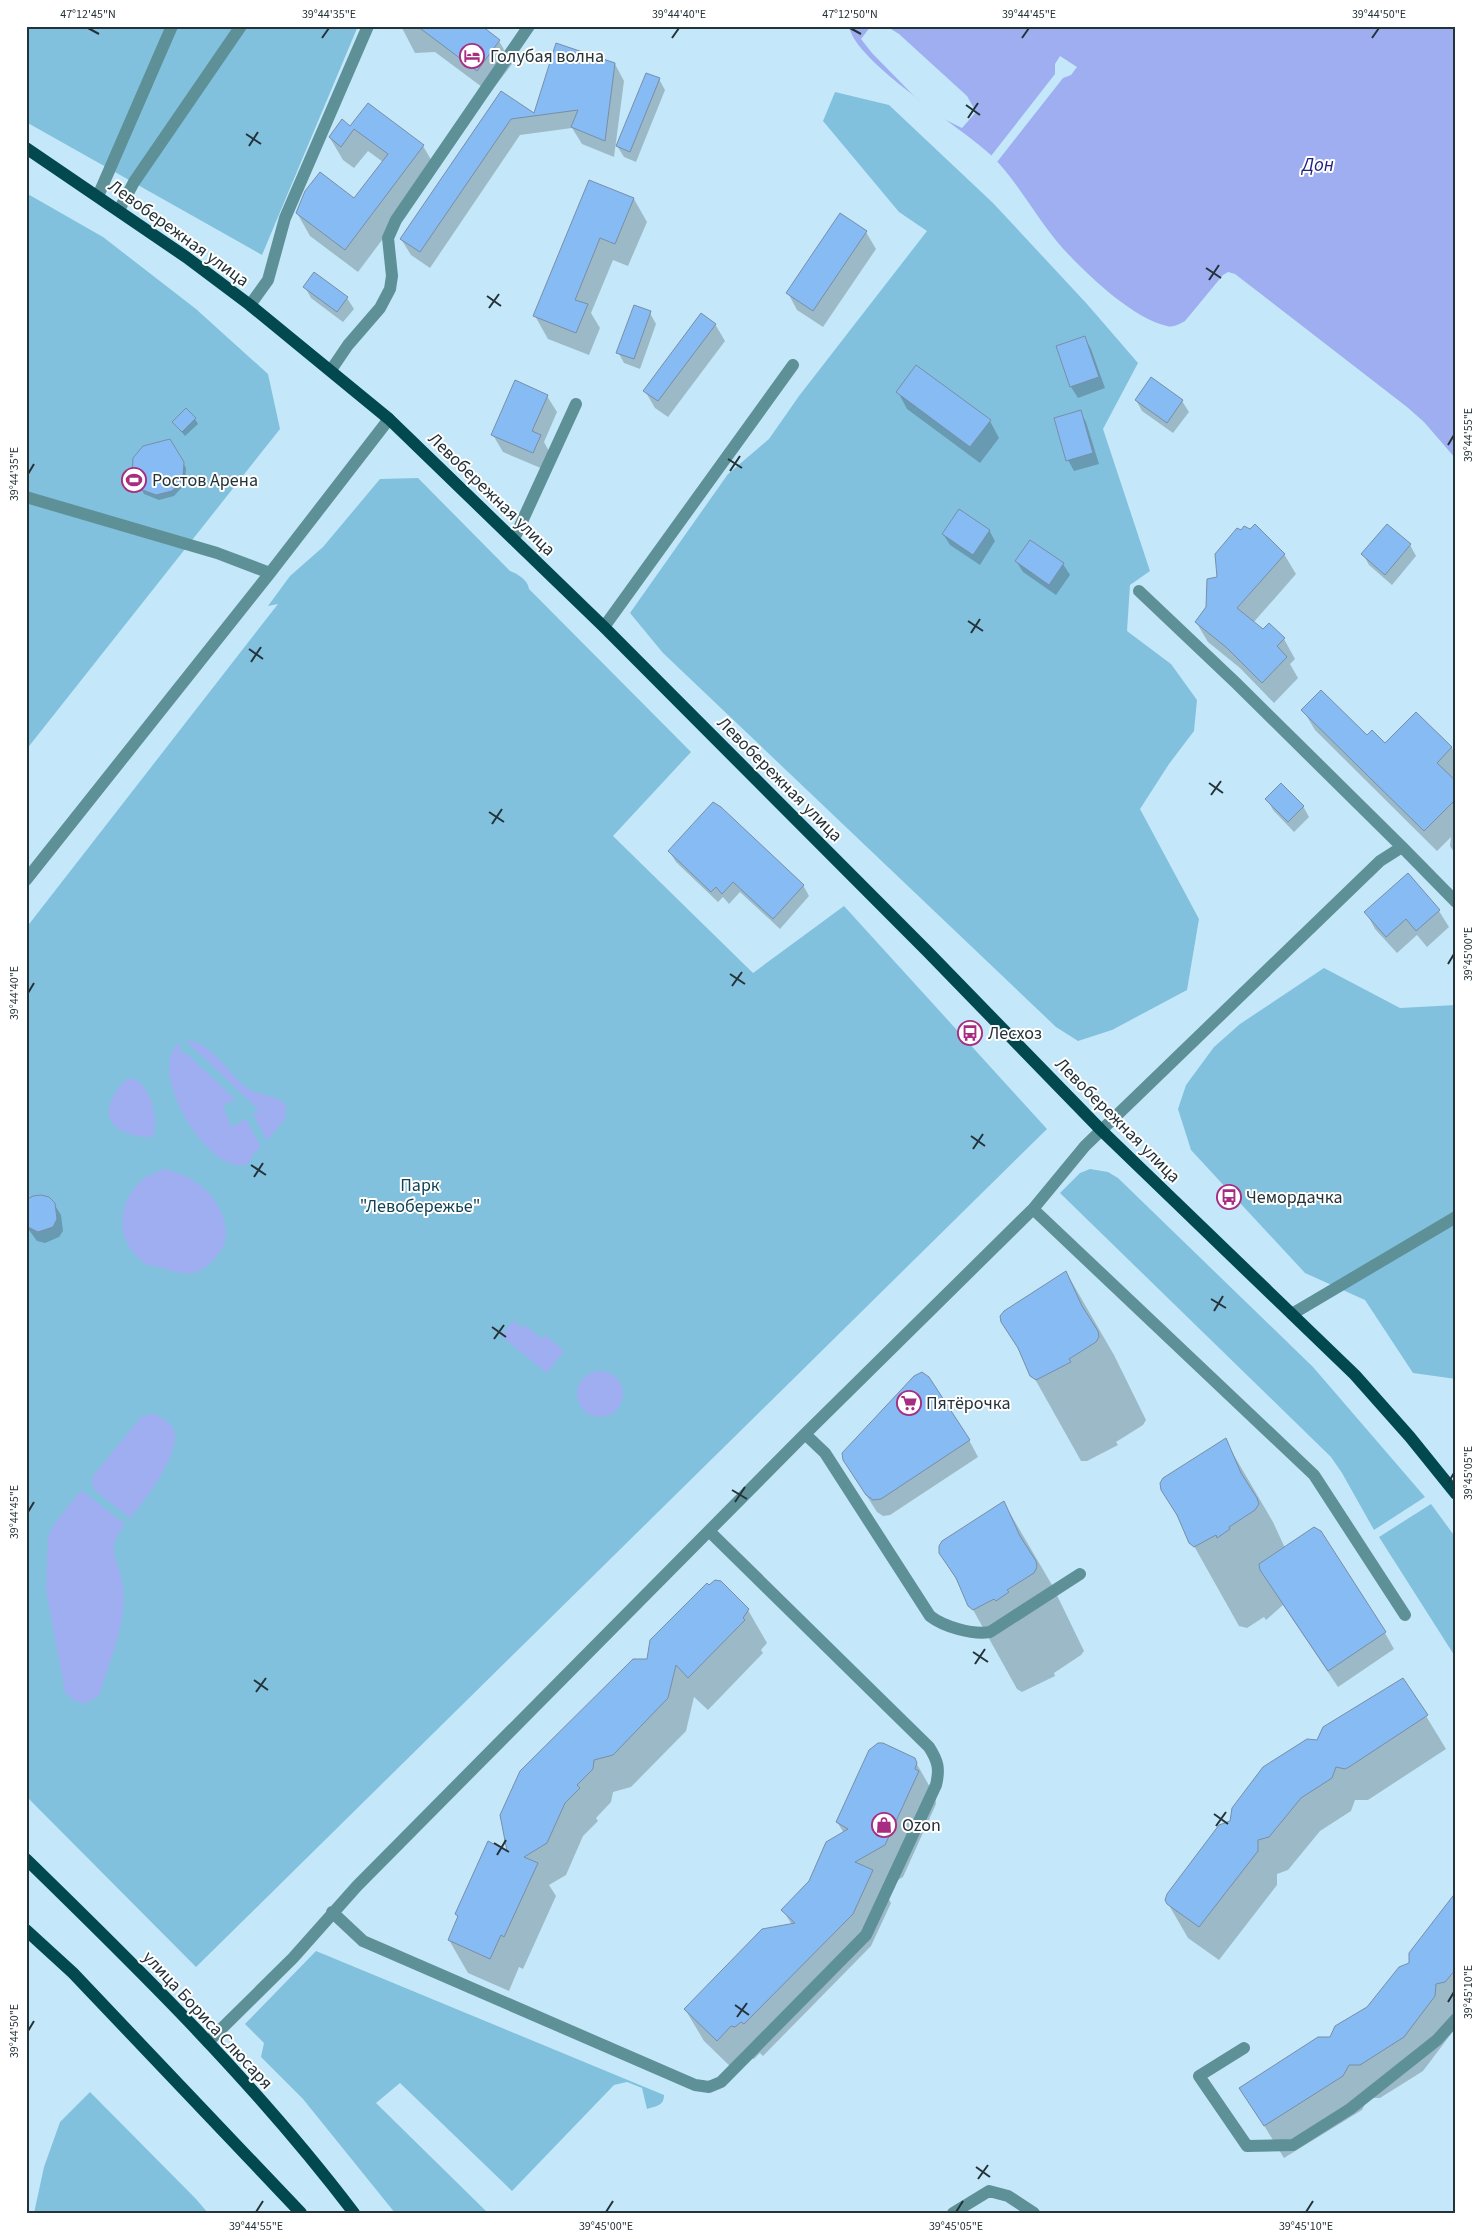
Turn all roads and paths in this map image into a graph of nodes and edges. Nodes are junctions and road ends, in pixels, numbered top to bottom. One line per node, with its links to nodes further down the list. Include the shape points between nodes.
1 (172, 26): 6 (street)
2 (241, 26): 7 (street)
3 (368, 26): 8 (street, via 285,218 268,280)
4 (529, 26): 10 (street, via 396,220 388,238 392,276 390,289 380,308)
5 (26, 148): 6 (main road, Левобережная улица)
6 (98, 196): 7 (main road, Левобережная улица)
7 (118, 210): 8 (main road, Левобережная улица)
8 (250, 306): 10 (main road, Левобережная улица)
9 (793, 365): 17 (street)
10 (330, 370): 12 (main road, Левобережная улица)
11 (576, 404): 14 (street)
12 (389, 419): 14 (main road, Левобережная улица); 15 (street)
13 (26, 497): 15 (street, via 217,553)
14 (514, 539): 17 (main road, Левобережная улица)
15 (270, 573): 19 (street)
16 (1139, 591): 18 (street)
17 (604, 627): 21 (main road, Левобережная улица)
18 (1402, 847): 20 (street); 21 (street, via 1380,861)
19 (26, 880)
20 (1456, 902)
21 (1102, 1130): 22 (street); 24 (main road, Левобережная улица)
22 (1033, 1208): 25 (street); 29 (street, via 1314,1474)
23 (1456, 1217): 24 (street)
24 (1292, 1314): 26 (main road, Левобережная улица, via 1355,1375)
25 (805, 1434): 27 (street); 28 (street, via 825,1453 936,1621 980,1634 990,1632)
26 (1456, 1494)
27 (710, 1532): 31 (street); 31 (street, via 929,1747 940,1771 866,1935 728,2075 709,2087 695,2085 363,1941)
28 (1080, 1574)
29 (1405, 1616)
30 (26, 1859): 34 (main road, улица Бориса Слюсаря)
31 (332, 1912): 34 (street, via 293,1958)
32 (26, 1930): 36 (main road, via 73,1973)
33 (1456, 2019): 35 (street, via 1436,2040 1350,2109 1293,2145 1247,2146 1199,2076)
34 (208, 2042): 37 (main road, улица Бориса Слюсаря, via 333,2184)
35 (1244, 2048)
36 (301, 2213)
37 (354, 2213)
38 (953, 2213): 39 (street, via 989,2192 1008,2196)
39 (1034, 2213)

